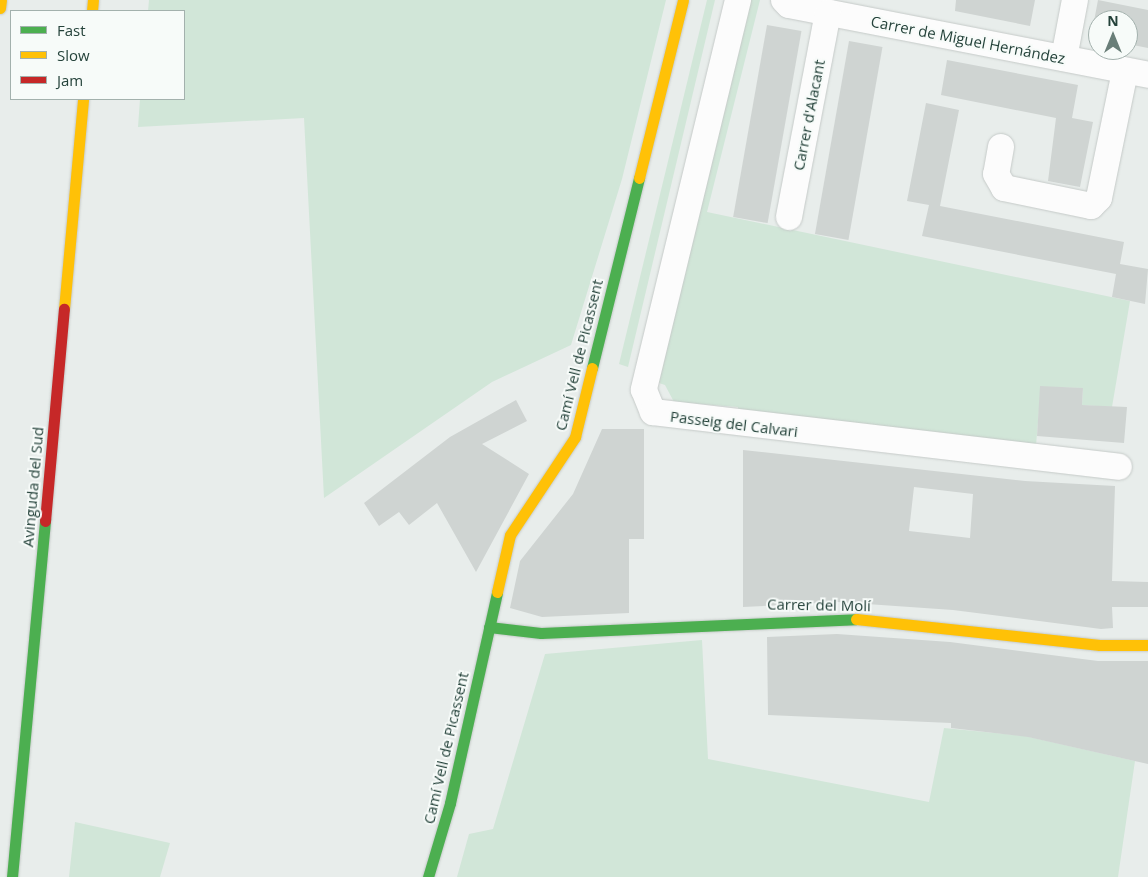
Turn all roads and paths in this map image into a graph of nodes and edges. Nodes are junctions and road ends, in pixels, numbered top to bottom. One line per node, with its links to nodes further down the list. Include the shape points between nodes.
1 (1, 0): 6 (street)
2 (683, 0): 14 (street, Camí Vell de Picassent, via 575,437 510,535)
3 (738, 0): 13 (street, Passeig del Calvari, via 644,390 653,412)
4 (1075, 0): 8 (street)
5 (786, 3): 7 (street, Carrer de Miguel Hernández)
6 (0, 8)
7 (828, 13): 8 (street, Carrer de Miguel Hernández); 12 (street, Carrer d'Alacant)
8 (1064, 58): 9 (street, Carrer de Miguel Hernández)
9 (1137, 73): 11 (street, via 1099,198 1084,207 1004,188 996,174)
10 (84, 100): 16 (street, Avinguda del Sud)
11 (1001, 147)
12 (789, 217)
13 (1119, 467)
14 (489, 627): 15 (street, Carrer del Molí, via 541,633 837,618 952,626 1100,644); 17 (street, Camí Vell de Picassent, via 450,803)
15 (1148, 645)
16 (12, 877)
17 (428, 877)

